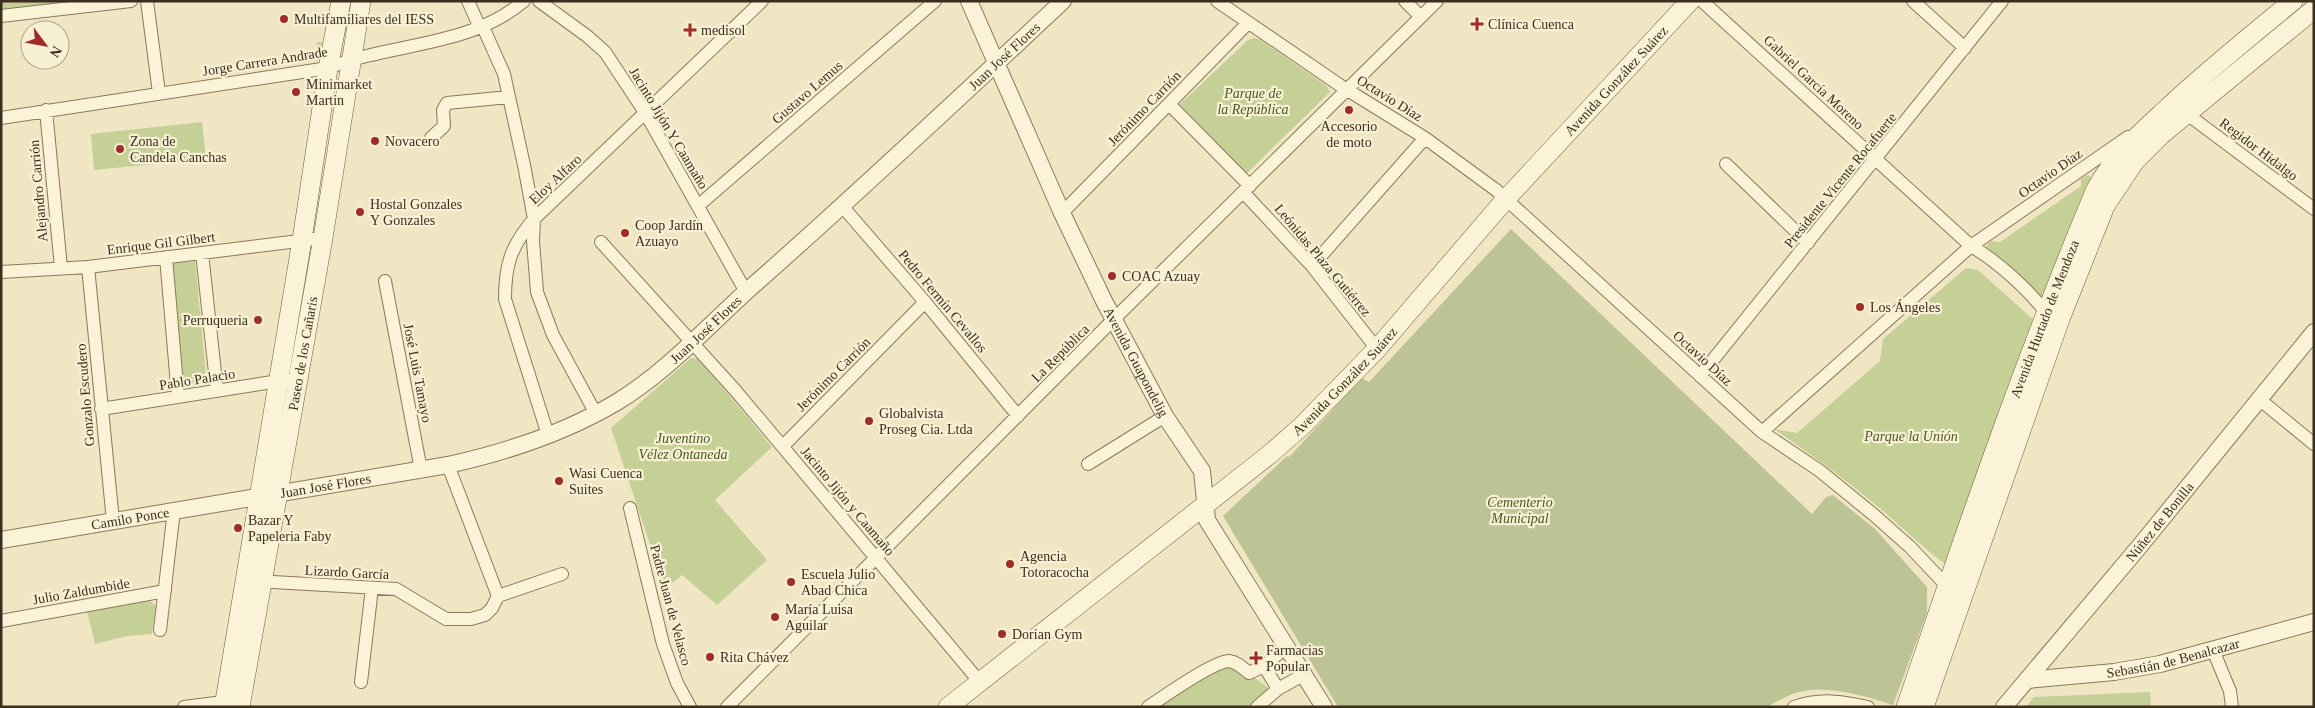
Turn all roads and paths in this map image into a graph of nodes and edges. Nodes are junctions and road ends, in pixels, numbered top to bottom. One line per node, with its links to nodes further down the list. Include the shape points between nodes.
1 (132, 1): 21 (street)
2 (147, 1): 30 (street)
3 (341, 1): 28 (main road, Paseo de los Cañaris)
4 (361, 1): 26 (main road, Paseo de los Cañaris)
5 (468, 1): 24 (street)
6 (524, 1): 24 (street, Jorge Carrera Andrade)
7 (539, 1): 34 (street, Jacinto Jijón Y Caamaño, via 605,52)
8 (936, 1): 44 (street, Gustavo Lemus)
9 (969, 1): 27 (street, Avenida Guapondelig)
10 (1063, 1): 27 (street, Juan José Flores)
11 (1217, 1): 23 (street, Octavio Díaz)
12 (1405, 1): 22 (street)
13 (1437, 1): 22 (street, La República)
14 (1690, 1): 43 (main road, Avenida González Suárez)
15 (1702, 1): 40 (street, Gabriel García Moreno)
16 (1913, 1): 25 (street)
17 (2002, 1): 25 (street, Presidente Vicente Rocafuerte)
18 (2292, 1): 36 (main road, Avenida Hurtado de Mendoza)
19 (756, 3): 34 (street, Eloy Alfaro)
20 (2308, 7): 35 (main road, Avenida Hurtado de Mendoza)
21 (1, 16)
22 (1421, 17): 29 (street, La República)
23 (1248, 23): 29 (street, Octavio Díaz); 32 (street, Jerónimo Carrión)
24 (482, 28): 26 (street, Jorge Carrera Andrade, via 443,40); 31 (street, via 504,74)
25 (1965, 48): 40 (street, Presidente Vicente Rocafuerte)
26 (351, 59): 28 (street, Jorge Carrera Andrade); 49 (main road, Paseo de los Cañaris)
27 (995, 64): 45 (street, Juan José Flores); 47 (street, Avenida Guapondelig)
28 (328, 68): 30 (street, Jorge Carrera Andrade); 50 (main road, Paseo de los Cañaris)
29 (1348, 90): 39 (street, Octavio Díaz); 42 (street, La República)
30 (159, 93): 33 (street, Jorge Carrera Andrade)
31 (509, 96): 38 (street, via 447,103 443,110 444,126); 48 (street)
32 (1169, 104): 42 (street, Leónidas Plaza Gutiérrez); 47 (street, Jerónimo Carrión)
33 (46, 110): 37 (street, Jorge Carrera Andrade); 58 (street, Alejandro Carrión)
34 (646, 114): 44 (street, Jacinto Jijón Y Caamaño); 48 (street, Eloy Alfaro)
35 (2187, 114): 46 (street, Regidor Hidalgo); 63 (main road, Avenida Hurtado de Mendoza, via 2135,161 2119,183)
36 (2159, 115): 53 (street, Octavio Díaz); 63 (main road, Avenida Hurtado de Mendoza, via 2123,149 2100,182)
37 (1, 118)
38 (431, 138)
39 (1425, 138): 43 (street, Octavio Díaz); 56 (street)
40 (1875, 159): 52 (street, Presidente Vicente Rocafuerte); 53 (street, Gabriel García Moreno)
41 (1726, 164): 52 (street)
42 (1247, 189): 56 (street, Leónidas Plaza Gutiérrez); 64 (street, La República)
43 (1505, 200): 67 (main road, Avenida González Suárez); 68 (street, Octavio Díaz)
44 (699, 206): 61 (street, Jacinto Jijón Y Caamaño)
45 (843, 206): 61 (street, Juan José Flores); 62 (street, Pedro Fermín Cevallos)
46 (2314, 209)
47 (1062, 213): 64 (street, Avenida Guapondelig)
48 (534, 220): 74 (street, via 534,269 543,313); 78 (street, Eloy Alfaro, via 519,237 510,257 505,277 505,299)
49 (323, 238): 50 (street, Enrique Gil Gilbert); 69 (main road, Paseo de los Cañaris)
50 (302, 240): 54 (street, Enrique Gil Gilbert); 69 (main road, Paseo de los Cañaris)
51 (601, 242): 66 (street, Jacinto Jijón y Caamaño)
52 (1808, 243): 68 (street, Presidente Vicente Rocafuerte)
53 (1971, 246): 63 (street, Gabriel García Moreno, via 1978,258 2035,311); 77 (street, Octavio Díaz)
54 (202, 253): 55 (street, Enrique Gil Gilbert); 70 (street)
55 (166, 257): 57 (street, Enrique Gil Gilbert); 71 (street)
56 (1312, 266): 67 (street, Leónidas Plaza Gutiérrez)
57 (88, 267): 58 (street, Enrique Gil Gilbert); 73 (street, Gonzalo Escudero)
58 (60, 268): 59 (street, Enrique Gil Gilbert)
59 (1, 272)
60 (384, 281): 83 (street, José Luis Tamayo)
61 (746, 292): 66 (street, Juan José Flores)
62 (925, 302): 75 (street, Pedro Fermín Cevallos); 80 (street, Jerónimo Carrión)
63 (2053, 316): 93 (main road, Avenida Hurtado de Mendoza); 119 (main road, Avenida Hurtado de Mendoza)
64 (1113, 320): 75 (street, La República); 76 (street, Avenida Guapondelig)
65 (2314, 332): 72 (street, Núñez de Bonilla)
66 (692, 342): 74 (street, Juan José Flores, via 619,401); 80 (street, Jacinto Jijón y Caamaño)
67 (1377, 349): 85 (main road, Avenida González Suárez, via 1302,426)
68 (1700, 376): 77 (street, Octavio Díaz)
69 (288, 380): 70 (street, Pablo Palacio); 84 (main road, Paseo de los Cañaris)
70 (217, 391): 71 (street, Pablo Palacio)
71 (178, 397): 73 (street, Pablo Palacio)
72 (2259, 399): 79 (street); 104 (street, Núñez de Bonilla)
73 (101, 409): 88 (street, Gonzalo Escudero)
74 (596, 414): 78 (street, Juan José Flores)
75 (1018, 416): 90 (street, La República)
76 (1165, 416): 81 (street); 85 (street, Avenida Guapondelig, via 1202,472)
77 (1762, 432): 93 (street, via 1820,471 1874,515)
78 (548, 435): 82 (street, Juan José Flores, via 495,454)
79 (2314, 444)
80 (783, 446): 90 (street, Jacinto Jijón y Caamaño)
81 (1088, 464)
82 (448, 465): 83 (street, Juan José Flores); 96 (street)
83 (421, 470): 84 (street, Juan José Flores)
84 (268, 495): 87 (street, Camilo Ponce); 92 (main road, Paseo de los Cañaris)
85 (1204, 504): 100 (street, Avenida Guapondelig, via 1207,520); 105 (main road, Avenida González Suárez)
86 (630, 508): 110 (street, Padre Juan de Velasco, via 663,644)
87 (174, 510): 88 (street, Camilo Ponce); 95 (street)
88 (112, 521): 89 (street, Camilo Ponce)
89 (1, 540)
90 (876, 558): 105 (street, Jacinto Jijón y Caamaño); 111 (street, La República)
91 (562, 574): 96 (street)
92 (253, 581): 94 (street, Lizardo García); 108 (main road, Paseo de los Cañaris)
93 (1947, 586): 118 (main road, Avenida Hurtado de Mendoza)
94 (372, 588): 96 (street, Lizardo García, via 396,590 446,619 486,615); 106 (street)
95 (166, 592): 97 (street, Julio Zaldumbide); 99 (street)
96 (498, 596)
97 (1, 621)
98 (2314, 622): 101 (street, Sebastián de Benalcazar)
99 (160, 630)
100 (1286, 647): 102 (street); 103 (street, Avenida Guapondelig)
101 (2213, 650): 104 (street, Sebastián de Benalcazar, via 2137,669); 121 (street, via 2230,691)
102 (1264, 666): 107 (street); 113 (street, via 1249,673 1239,664 1229,661 1214,666)
103 (1303, 674): 107 (street); 115 (street, Avenida Guapondelig)
104 (2027, 680): 120 (street, Núñez de Bonilla)
105 (979, 681): 112 (main road, Avenida González Suárez)
106 (361, 682)
107 (1278, 689): 114 (street)
108 (233, 704): 109 (street)
109 (184, 707)
110 (690, 707)
111 (727, 707)
112 (948, 707)
113 (1148, 707)
114 (1257, 707)
115 (1324, 707)
116 (1794, 707): 117 (street, via 1816,700 1834,700)
117 (1868, 707)
118 (1906, 707)
119 (1924, 707)
120 (2004, 707)
121 (2232, 707)

